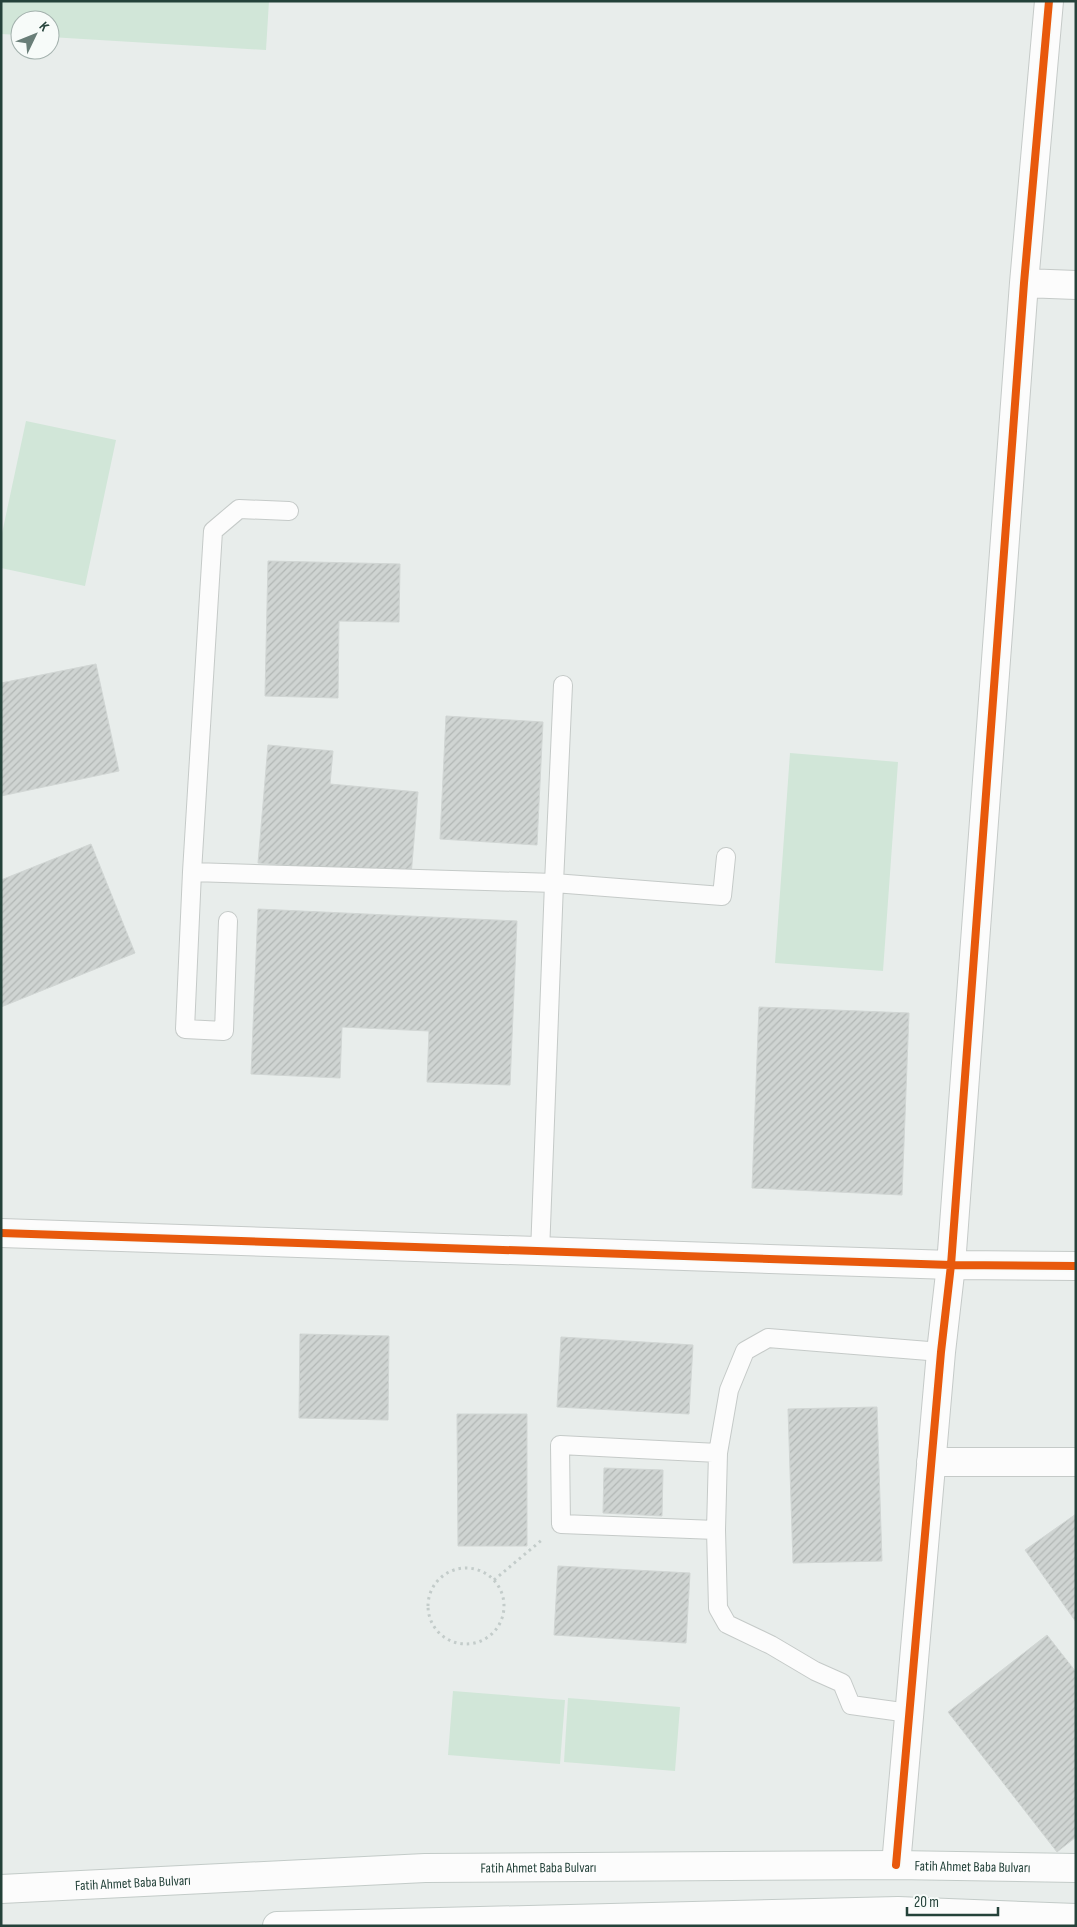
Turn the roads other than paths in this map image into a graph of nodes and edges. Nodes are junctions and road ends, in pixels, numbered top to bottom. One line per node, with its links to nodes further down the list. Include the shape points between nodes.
1 (1049, 1): 2 (street)
2 (1024, 283): 3 (street); 12 (street)
3 (1076, 286)
4 (289, 511): 7 (lane, via 239,509 213,531)
5 (563, 685): 8 (lane)
6 (726, 857): 8 (lane, via 722,896)
7 (192, 872): 8 (lane); 9 (lane, via 185,1029 224,1031)
8 (554, 883): 11 (lane)
9 (228, 921)
10 (1, 1234): 11 (street)
11 (540, 1253): 12 (street)
12 (951, 1265): 13 (street); 14 (street)
13 (1076, 1266)
14 (941, 1352): 15 (lane, via 768,1338 744,1351 729,1390); 16 (street)
15 (718, 1453): 18 (lane); 18 (lane, via 560,1445 561,1524)
16 (931, 1462): 17 (street); 19 (street)
17 (1076, 1462)
18 (716, 1530): 19 (lane, via 718,1608 727,1624 842,1683 852,1705)
19 (909, 1713): 20 (street)
20 (896, 1865): 21 (street, Fatih Ahmet Baba Bulvarı); 22 (street, Fatih Ahmet Baba Bulvarı, via 425,1868)
21 (1076, 1868)
22 (1, 1889)
23 (1076, 1918): 24 (street, via 898,1911)
24 (278, 1926)

